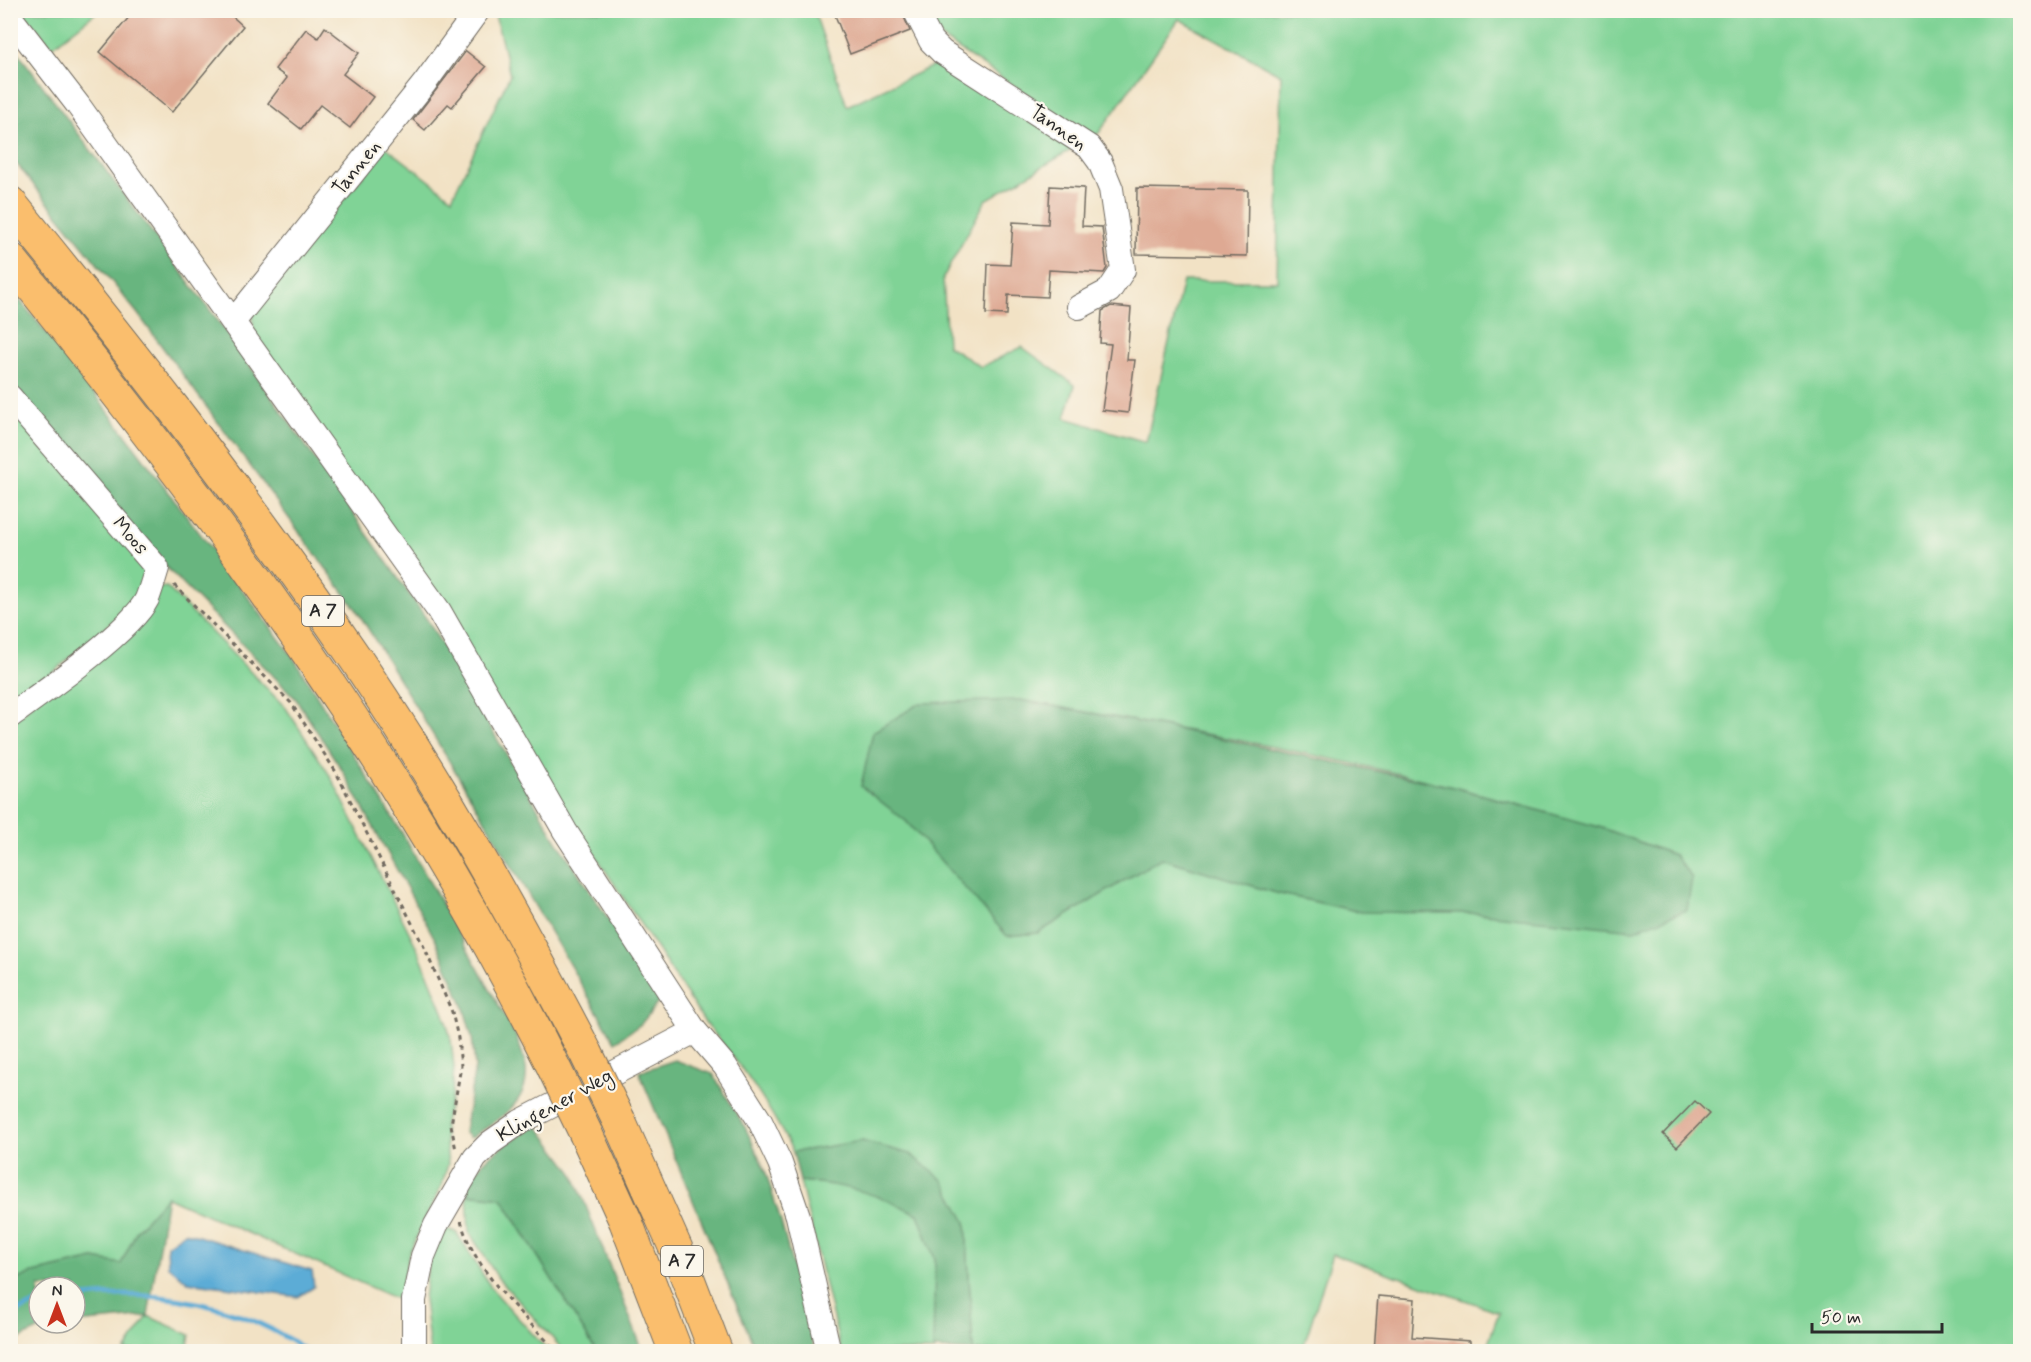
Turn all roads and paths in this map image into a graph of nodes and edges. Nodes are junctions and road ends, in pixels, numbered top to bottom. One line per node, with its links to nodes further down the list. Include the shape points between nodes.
1 (478, 10): 7 (street, Tannen, via 424,84)
2 (915, 10): 6 (street, Tannen, via 942,52 1089,147 1100,162 1111,189 1123,270 1109,291)
3 (10, 17): 7 (street)
4 (10, 203): 16 (highway, A 7, bridge, via 225,477 334,627 448,805 539,962 586,1053 680,1258)
5 (10, 259): 15 (highway, A 7, bridge, via 198,498 312,655 375,750 474,913 554,1068 626,1222)
6 (1079, 307)
7 (233, 322): 11 (street, via 439,611 565,831)
8 (10, 397): 9 (street, Moos)
9 (157, 568): 10 (street, Moos, via 146,600 128,623); 12 (path, via 291,703 336,772 425,949 452,1012 461,1065 451,1125)
10 (10, 716)
11 (695, 1031): 12 (street, Klingener Weg, via 520,1122 475,1158); 17 (street, via 731,1075 760,1120 780,1163 798,1216)
12 (459, 1184): 13 (street, Klingener Weg, via 423,1256 414,1300); 14 (path, via 465,1238 496,1284)
13 (414, 1352)
14 (557, 1352)
15 (676, 1352)
16 (716, 1352)
17 (829, 1352)

